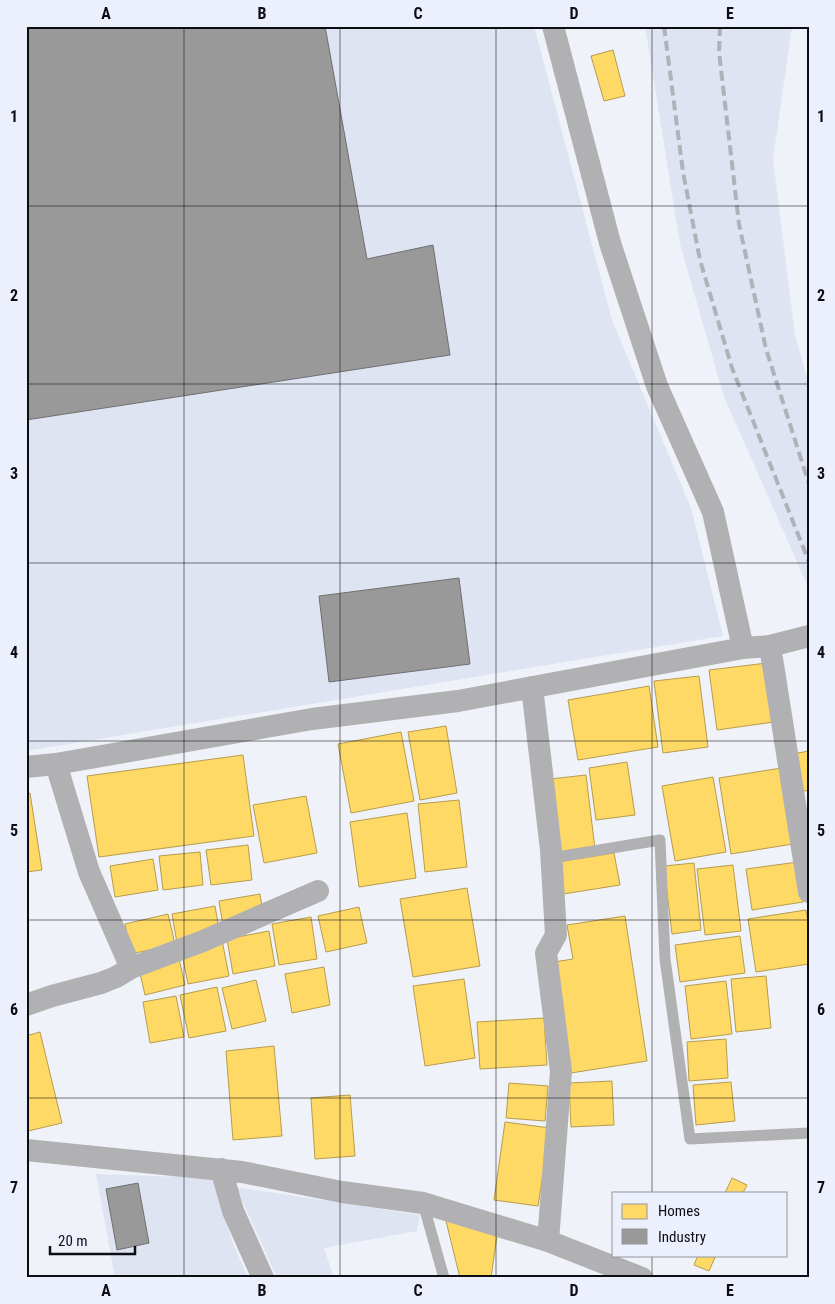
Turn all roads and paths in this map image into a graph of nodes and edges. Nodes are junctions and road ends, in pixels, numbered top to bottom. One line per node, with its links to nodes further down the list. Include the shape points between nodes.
1 (553, 26): 4 (street, via 610,243 657,386 713,512)
2 (809, 636): 3 (street)
3 (770, 646): 4 (street); 10 (street)
4 (743, 648): 5 (street)
5 (532, 687): 6 (street, via 458,701 312,719); 8 (street)
6 (56, 764): 7 (street); 11 (street, via 89,872)
7 (26, 767)
8 (551, 858): 13 (lane, via 660,840 665,959 690,1139); 17 (street, via 556,935 546,953 561,1071)
9 (318, 892): 11 (street)
10 (809, 892)
11 (130, 968): 12 (street, via 101,983)
12 (26, 1005)
13 (809, 1133)
14 (26, 1150): 15 (street)
15 (221, 1169): 16 (street, via 342,1192); 19 (street, via 233,1211)
16 (423, 1203): 17 (street); 20 (lane)
17 (548, 1240): 18 (street)
18 (592, 1268): 21 (street)
19 (263, 1278)
20 (444, 1278)
21 (642, 1278)

